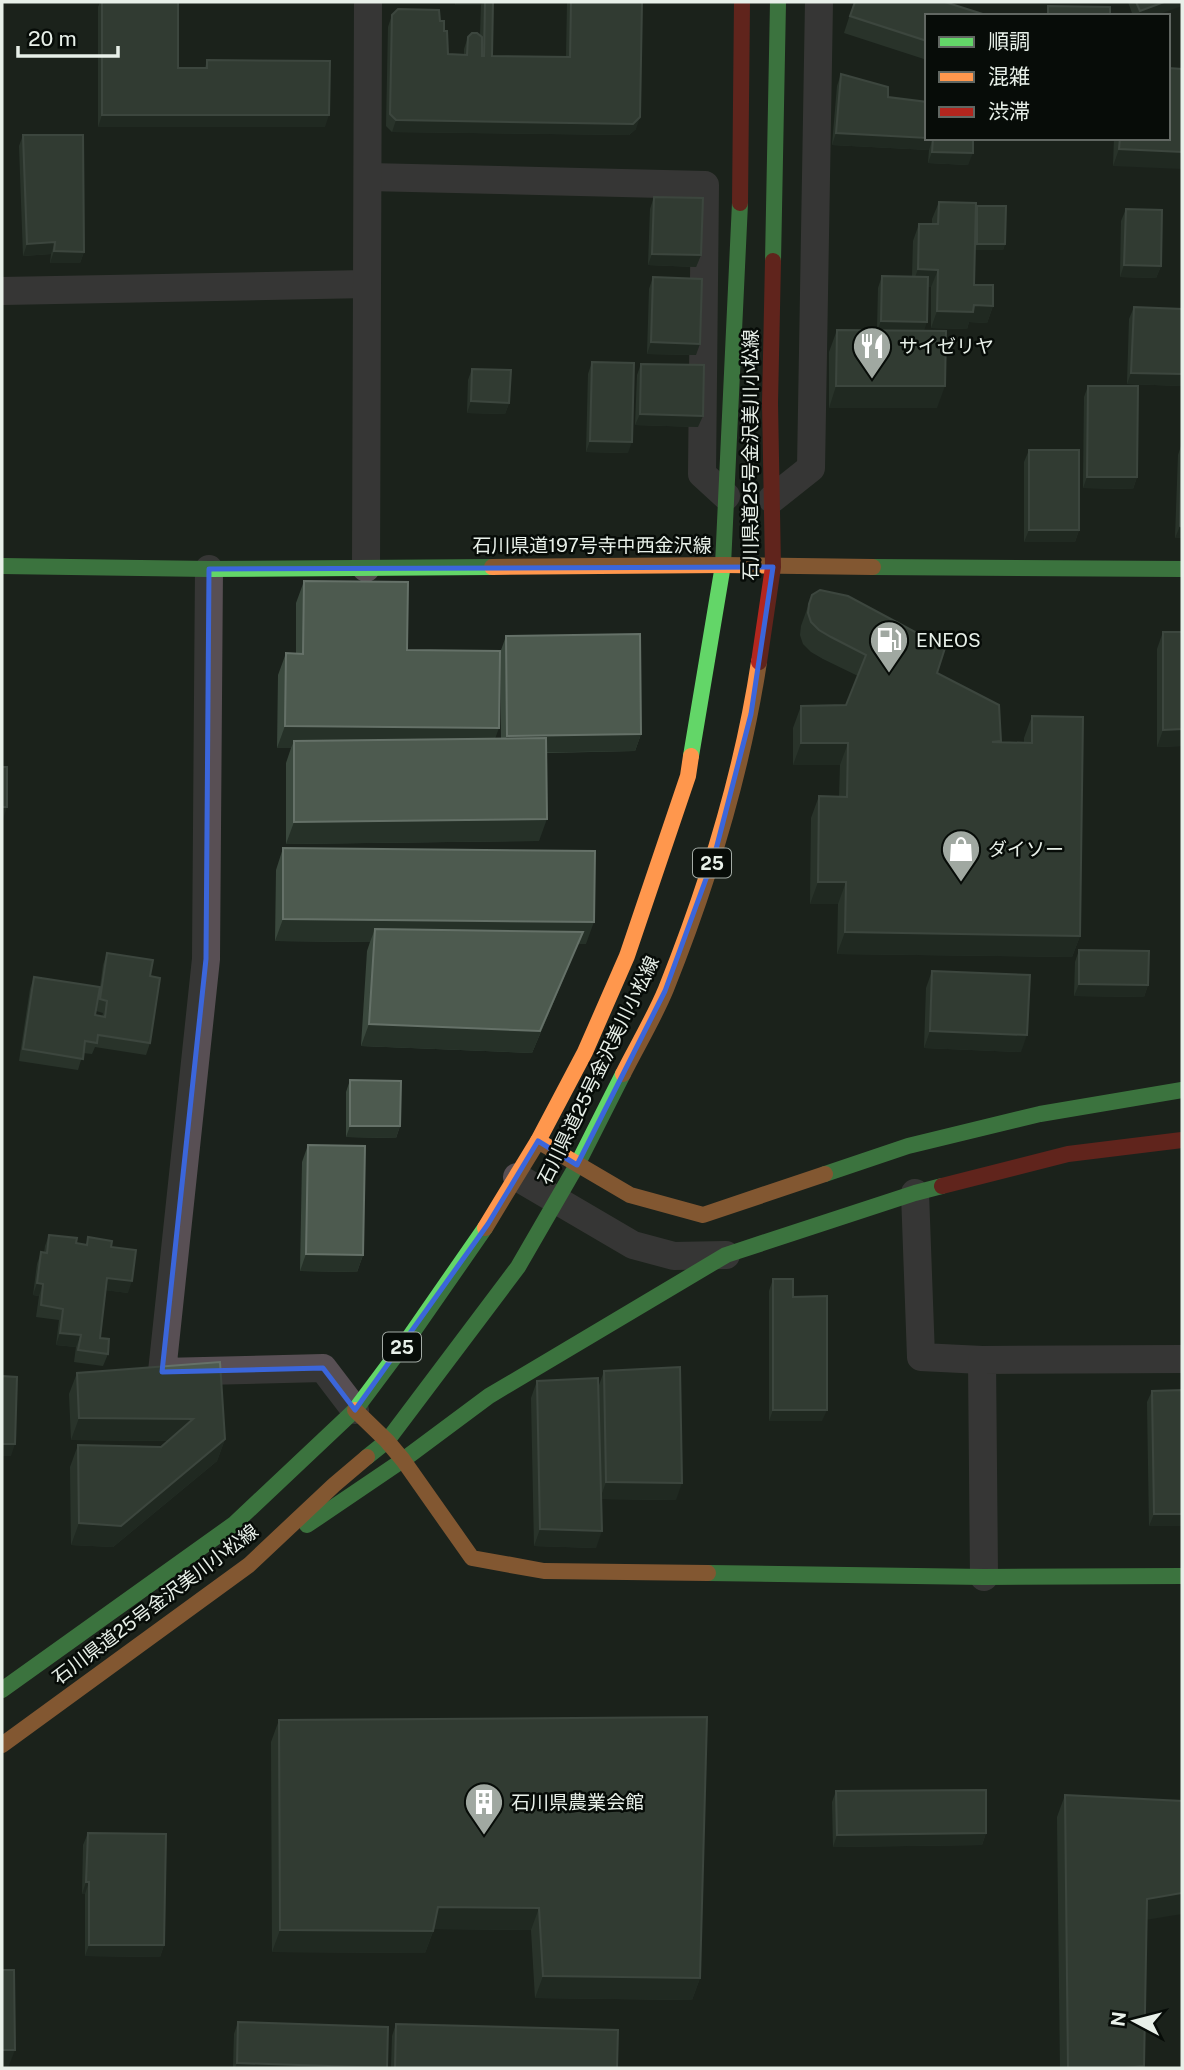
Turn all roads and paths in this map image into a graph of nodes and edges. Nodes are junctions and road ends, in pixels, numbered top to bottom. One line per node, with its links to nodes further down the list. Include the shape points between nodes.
1 (368, 2): 5 (street)
2 (818, 2): 9 (street, via 811,468)
3 (742, 9): 8 (main road, 石川県道25号金沢美川小松線 / 25, via 741,186)
4 (778, 9): 9 (main road, 石川県道25号金沢美川小松線 / 25)
5 (368, 177): 6 (street); 8 (street, via 705,185 702,474)
6 (367, 284): 7 (street); 13 (street)
7 (2, 291)
8 (726, 496): 10 (main road, 石川県道25号金沢美川小松線 / 25)
9 (772, 499): 12 (main road, 石川県道25号金沢美川小松線 / 25)
10 (723, 565): 12 (main road, 石川県道197号寺中西金沢線); 13 (main road, 石川県道197号寺中西金沢線); 18 (main road, 石川県道25号金沢美川小松線 / 25, via 688,776 627,956 585,1052)
11 (2, 566): 14 (main road, 石川県道197号寺中西金沢線)
12 (773, 567): 15 (main road, 石川県道197号寺中西金沢線); 19 (main road, 石川県道25号金沢美川小松線 / 25, via 751,714 714,857 664,991)
13 (366, 568): 14 (main road, 石川県道197号寺中西金沢線)
14 (209, 569): 26 (street, via 206,959 162,1372 323,1368)
15 (1182, 569)
16 (1182, 1090): 19 (main road, via 1040,1114 908,1146 703,1215 630,1195)
17 (1182, 1140): 21 (main road, via 1068,1154)
18 (538, 1141): 19 (main road); 20 (main road, 石川県道25号金沢美川小松線 / 25)
19 (577, 1165): 22 (main road, 石川県道25号金沢美川小松線 / 25)
20 (517, 1177): 22 (street); 26 (main road, 石川県道25号金沢美川小松線 / 25)
21 (915, 1192): 23 (main road); 25 (street, via 920,1357)
22 (556, 1200): 23 (street, via 633,1245 674,1256); 27 (main road, 石川県道25号金沢美川小松線 / 25, via 518,1267)
23 (726, 1255): 28 (main road, via 489,1396)
24 (1182, 1359): 25 (street)
25 (982, 1360): 31 (street)
26 (355, 1410): 27 (main road); 32 (main road, 石川県道25号金沢美川小松線 / 25, via 234,1524)
27 (387, 1441): 28 (main road); 29 (main road, 石川県道25号金沢美川小松線 / 25)
28 (403, 1460): 29 (main road); 31 (main road, via 472,1558 544,1571)
29 (249, 1565): 33 (main road, 石川県道25号金沢美川小松線 / 25)
30 (1182, 1576): 31 (main road)
31 (984, 1577)
32 (2, 1690)
33 (2, 1745)

